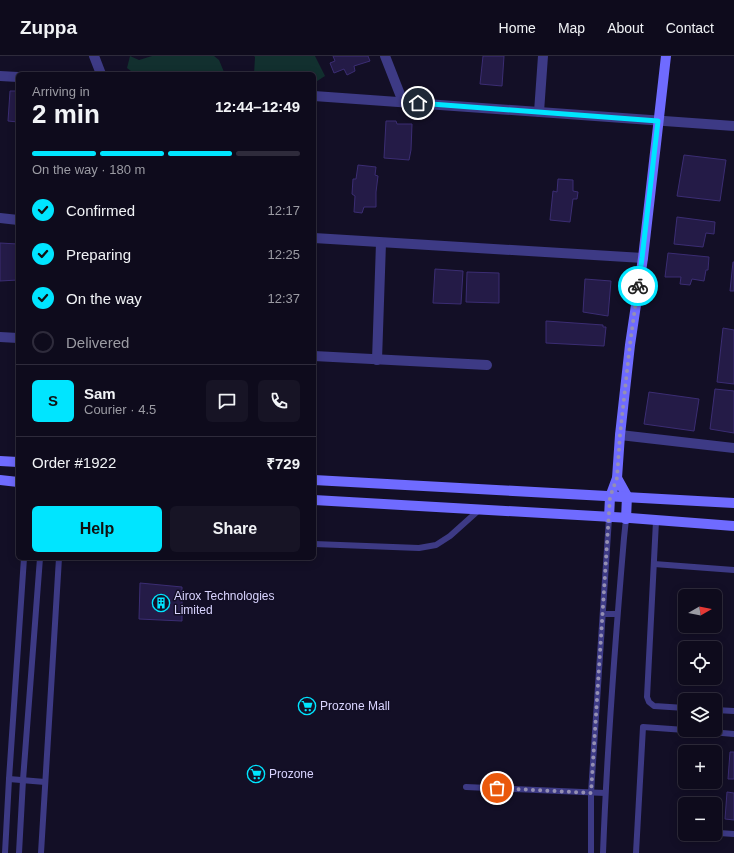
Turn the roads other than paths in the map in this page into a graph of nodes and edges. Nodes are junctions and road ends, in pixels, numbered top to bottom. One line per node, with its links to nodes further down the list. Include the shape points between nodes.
1 (94, 56): 5 (street)
2 (385, 56): 9 (street)
3 (543, 56): 10 (street)
4 (666, 56): 11 (street)
5 (100, 72)
6 (0, 76): 7 (street)
7 (16, 77)
8 (316, 96): 9 (street)
9 (403, 102): 10 (street)
10 (539, 112): 11 (street)
11 (658, 121): 12 (street); 17 (street)
12 (734, 126)
13 (0, 218): 14 (street)
14 (16, 220)
15 (316, 238): 16 (street)
16 (381, 242): 17 (street); 21 (street)
17 (642, 258): 23 (street)
18 (0, 337): 19 (street)
19 (16, 338)
20 (316, 356): 21 (street)
21 (377, 360): 22 (street)
22 (487, 366)
23 (620, 435): 24 (street); 27 (street)
24 (734, 448)
25 (0, 461): 26 (street)
26 (16, 462)
27 (617, 478): 31 (street); 32 (street)
28 (0, 480): 30 (street)
29 (316, 480): 32 (street)
30 (16, 482)
31 (627, 496): 32 (street); 34 (street); 37 (street)
32 (610, 497): 36 (street)
33 (316, 500): 35 (street)
34 (734, 503)
35 (479, 510): 36 (street); 40 (lane, via 436,545 413,548)
36 (609, 518): 37 (street); 46 (lane)
37 (626, 519): 38 (street); 47 (lane)
38 (656, 521): 39 (street); 44 (lane)
39 (734, 526)
40 (316, 544)
41 (24, 560): 54 (lane)
42 (40, 560): 55 (lane)
43 (59, 560): 56 (lane)
44 (654, 564): 45 (lane); 48 (lane, via 647,697 654,706)
45 (734, 570)
46 (603, 614): 47 (lane); 58 (lane)
47 (617, 614): 59 (lane)
48 (678, 708)
49 (722, 710): 50 (lane)
50 (734, 711)
51 (678, 729): 67 (lane, via 643,727)
52 (722, 733): 53 (lane)
53 (734, 734)
54 (9, 779): 55 (lane); 62 (lane)
55 (23, 780): 56 (lane); 63 (lane)
56 (46, 782): 64 (lane)
57 (466, 787): 58 (lane)
58 (591, 793): 59 (lane); 65 (lane)
59 (605, 793): 66 (lane)
60 (722, 833): 61 (lane)
61 (734, 834)
62 (4, 853)
63 (19, 853)
64 (41, 853)
65 (591, 853)
66 (603, 853)
67 (636, 853)

